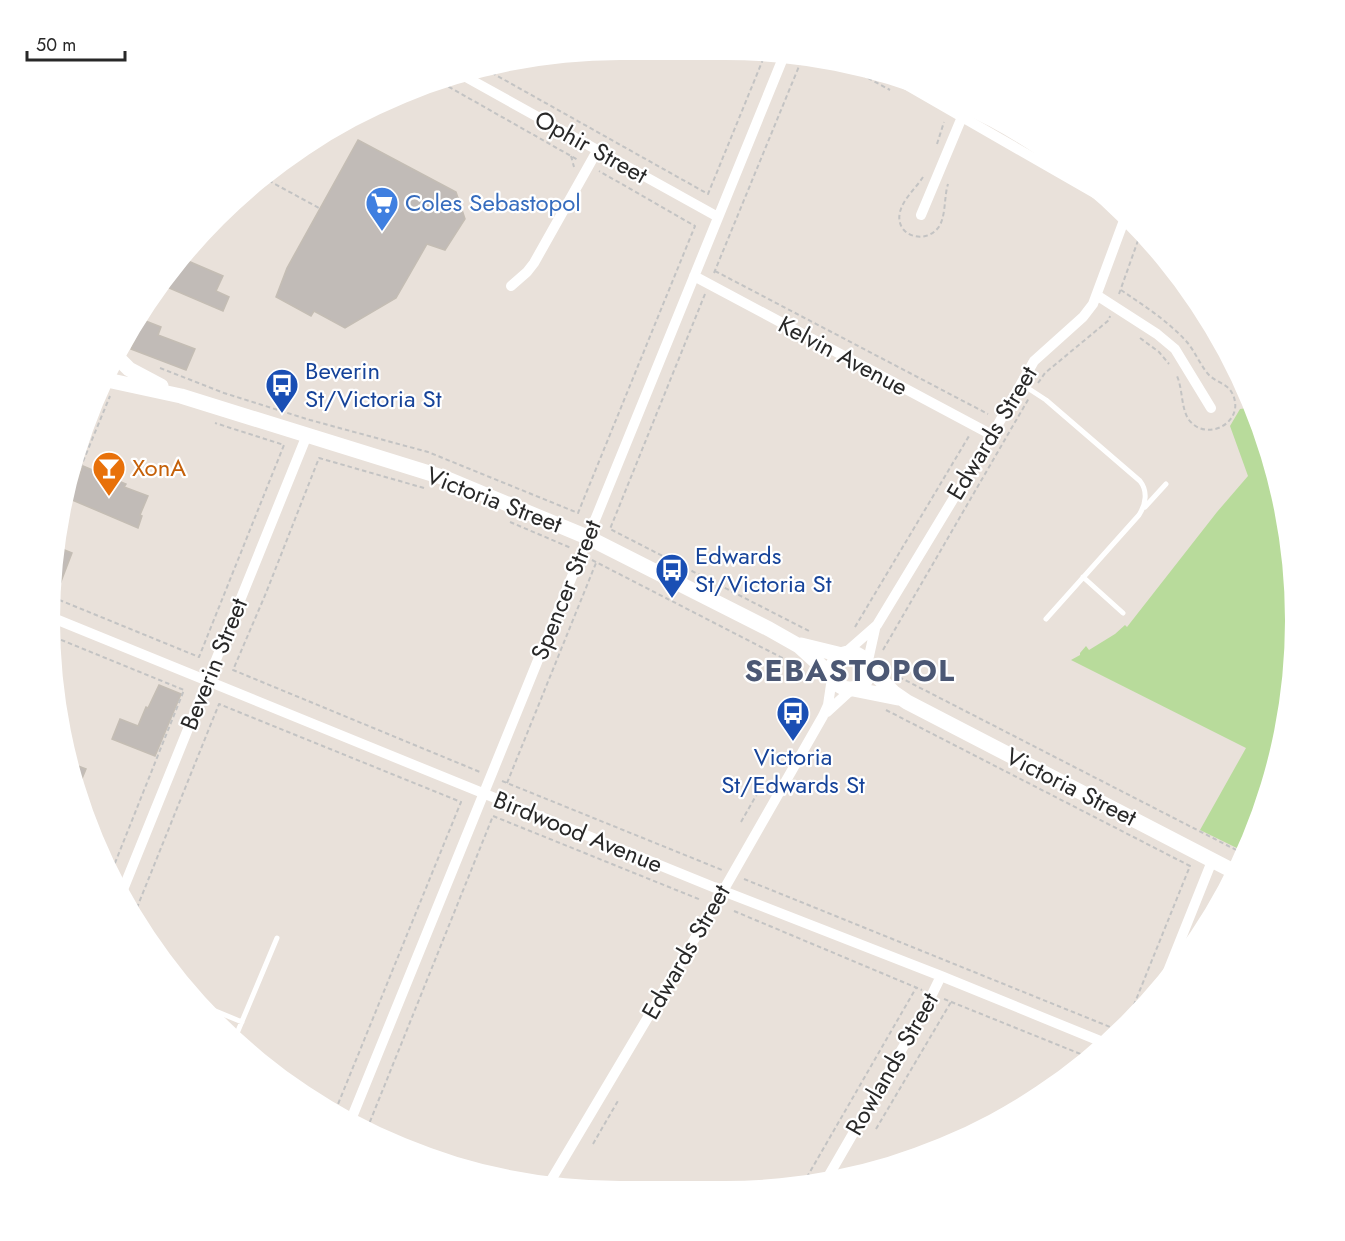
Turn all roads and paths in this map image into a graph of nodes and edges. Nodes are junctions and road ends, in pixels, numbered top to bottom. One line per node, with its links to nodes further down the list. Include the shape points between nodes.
1 (762, 61): 4 (path, via 708,194)
2 (781, 63): 21 (street, Spencer Street)
3 (799, 65): 24 (path)
4 (495, 75)
5 (870, 79): 8 (path)
6 (471, 80): 12 (street, Ophir Street)
7 (449, 87): 14 (path)
8 (890, 90)
9 (936, 102): 11 (street)
10 (936, 117): 13 (path, via 945,122)
11 (962, 117): 17 (street); 20 (street)
12 (597, 150): 14 (street); 21 (street, Ophir Street)
13 (934, 150)
14 (588, 165): 27 (street, via 532,266); 47 (path, via 695,226)
15 (926, 169): 16 (path, via 900,214 902,228 913,236 927,237 936,231 942,221)
16 (951, 178)
17 (1069, 178)
18 (271, 182): 19 (path)
19 (319, 208)
20 (921, 215)
21 (718, 218): 25 (street, Spencer Street)
22 (1122, 225): 28 (street, Edwards Street)
23 (1137, 242): 29 (path)
24 (715, 271): 26 (path); 39 (path)
25 (694, 276): 26 (street, Kelvin Avenue); 50 (street, Spencer Street)
26 (709, 284): 42 (street, Kelvin Avenue); 60 (path, via 610,529)
27 (511, 286)
28 (1098, 296): 29 (street); 32 (street, Edwards Street, via 1083,317 1039,355)
29 (1114, 305): 34 (path, via 1109,320 1045,373); 37 (street, via 1175,349)
30 (123, 363): 36 (street, Victoria Street)
31 (158, 368): 40 (path)
32 (1020, 383): 34 (lane); 42 (street, Edwards Street)
33 (112, 385): 36 (street, Victoria Street)
34 (1033, 391): 48 (lane, via 1142,483 1145,503); 64 (path)
35 (107, 396): 38 (path)
36 (181, 396): 40 (street, Victoria Street)
37 (1211, 408)
38 (104, 411): 44 (path)
39 (988, 414)
40 (309, 428): 50 (street, Victoria Street, via 445,478); 69 (street, Beverin Street)
41 (971, 433): 59 (path)
42 (992, 435): 58 (street, Edwards Street)
43 (284, 446): 54 (path, via 199,657)
44 (84, 460)
45 (1166, 484): 48 (lane)
46 (426, 488): 74 (path, via 319,458 233,670)
47 (578, 513)
48 (1139, 515): 53 (lane)
49 (506, 519): 51 (path)
50 (587, 537): 51 (street, Spencer Street); 62 (street, Victoria Street)
51 (580, 553): 52 (path); 74 (street, Spencer Street)
52 (597, 562): 66 (path); 75 (path)
53 (1083, 577): 55 (lane); 56 (lane)
54 (61, 600)
55 (1123, 613)
56 (1046, 620)
57 (60, 621): 69 (street, Birdwood Avenue)
58 (877, 626): 63 (street, Edwards Street); 65 (street, Edwards Street)
59 (854, 630)
60 (811, 633)
61 (61, 640): 81 (path, via 184,690)
62 (792, 642): 63 (street, Victoria Street); 68 (street, Victoria Street)
63 (843, 654): 65 (street, via 858,655); 68 (street, via 834,662)
64 (881, 654)
65 (867, 666): 70 (street, via 865,681); 71 (street, Victoria Street)
66 (804, 669)
67 (894, 675): 79 (path)
68 (832, 677): 70 (street, via 841,688); 73 (street, Edwards Street)
69 (208, 680): 76 (street, Birdwood Avenue); 84 (street, Beverin Street)
70 (852, 689): 71 (street, Victoria Street); 73 (street, Edwards Street)
71 (907, 702): 80 (street, Victoria Street)
72 (880, 707): 95 (path, via 1190,866)
73 (823, 716): 83 (street, Edwards Street)
74 (490, 776): 75 (path); 76 (street, Spencer Street)
75 (507, 783): 83 (path)
76 (484, 793): 85 (street, Birdwood Avenue); 104 (street, Spencer Street)
77 (757, 794): 78 (path)
78 (741, 822)
79 (1235, 850)
80 (1212, 861): 82 (street, Victoria Street); 90 (street)
81 (115, 862)
82 (1227, 868)
83 (732, 874): 85 (street, Edwards Street); 98 (path)
84 (126, 883)
85 (723, 891): 91 (street, Birdwood Avenue); 110 (street, Edwards Street)
86 (701, 900): 105 (path, via 493,816)
87 (138, 906): 103 (path, via 219,704 461,802)
88 (734, 911): 92 (path)
89 (277, 938): 97 (lane)
90 (1175, 954)
91 (941, 976): 93 (street, Rowlands Street); 100 (street, Birdwood Avenue)
92 (916, 988): 93 (path); 109 (path)
93 (933, 994): 94 (path); 108 (street, Rowlands Street)
94 (951, 1002): 101 (path); 106 (path)
95 (1135, 1002)
96 (220, 1013): 97 (lane)
97 (242, 1022): 99 (lane)
98 (1110, 1027)
99 (238, 1030)
100 (1096, 1040)
101 (1080, 1054)
102 (619, 1099): 107 (path)
103 (338, 1105)
104 (354, 1113)
105 (370, 1121)
106 (876, 1129)
107 (593, 1144)
108 (832, 1170)
109 (808, 1174)
110 (553, 1177)

